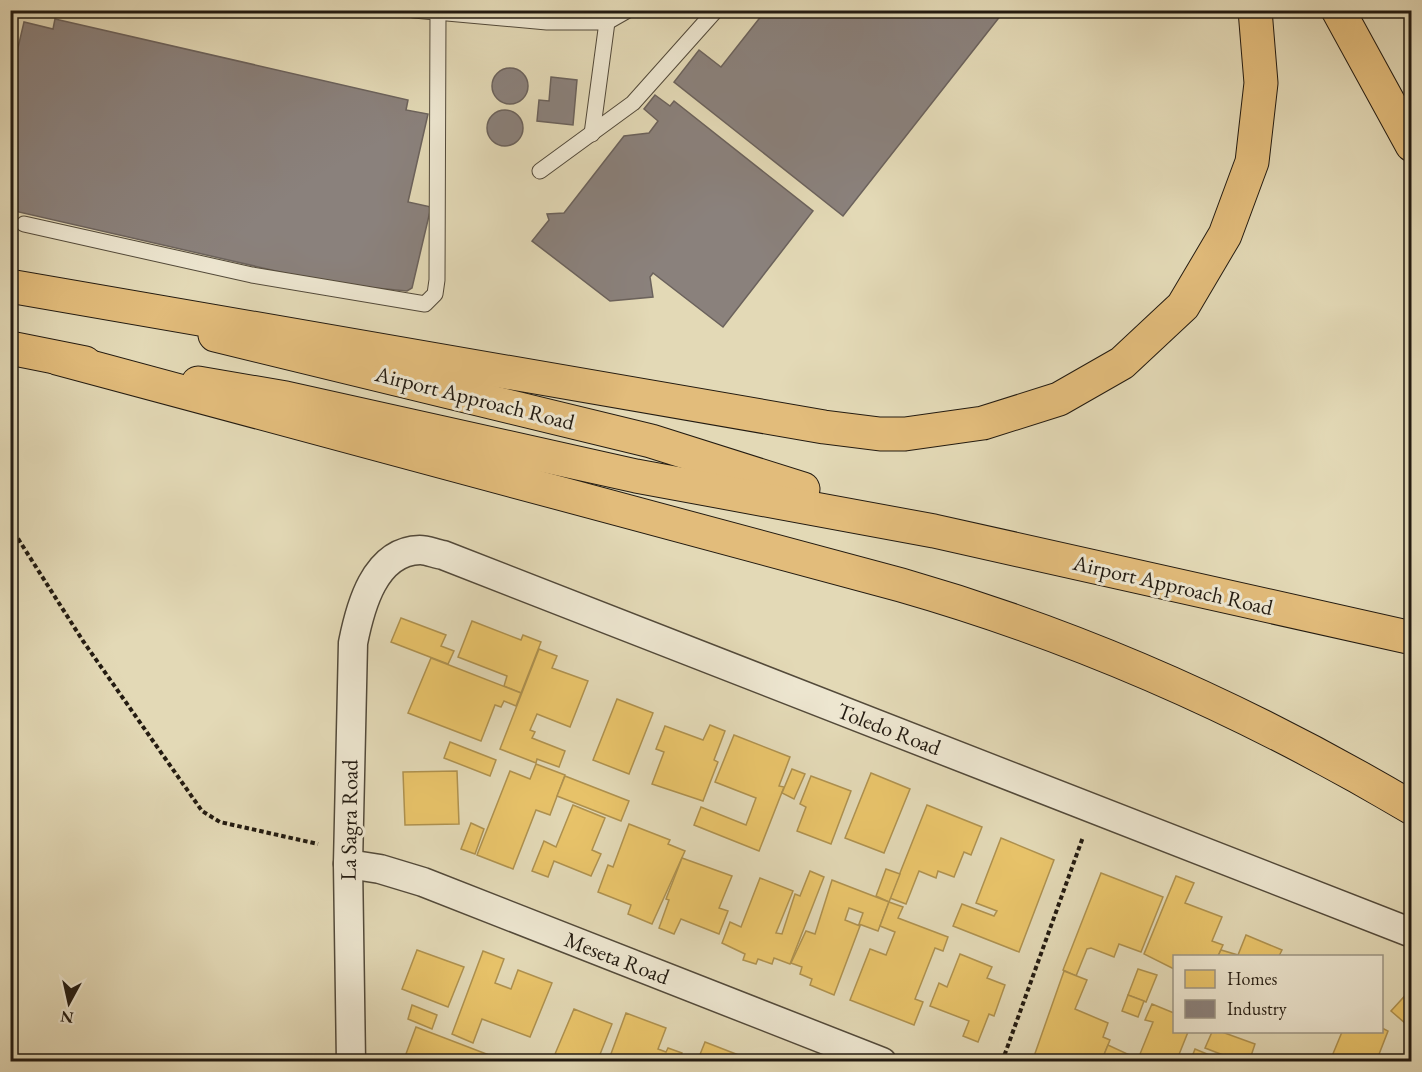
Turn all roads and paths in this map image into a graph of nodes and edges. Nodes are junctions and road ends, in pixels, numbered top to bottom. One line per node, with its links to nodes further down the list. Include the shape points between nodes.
1 (414, 10): 6 (lane)
2 (628, 10): 7 (lane)
3 (716, 10): 8 (lane, via 645,90)
4 (1255, 10): 12 (main road, via 1261,83 1252,162 1225,235 1183,306 1122,363 1059,399 983,423 905,434 846,430)
5 (1338, 10): 9 (main road)
6 (438, 13): 7 (lane, via 547,22); 11 (lane, via 437,280 435,294 425,304 252,274)
7 (607, 21): 8 (lane)
8 (592, 134): 10 (lane)
9 (1412, 145)
10 (540, 171)
11 (24, 224)
12 (13, 287): 16 (main road, Airport Approach Road, via 651,441)
13 (10, 348): 14 (main road, Airport Approach Road)
14 (57, 358): 16 (main road, Airport Approach Road, via 286,398 636,477); 20 (main road, via 971,606 1187,691 1302,747)
15 (10, 526): 21 (path, via 83,641 202,811 230,825 312,843)
16 (934, 531): 18 (main road, Airport Approach Road)
17 (373, 582): 19 (street, Toledo Road, via 391,561 404,554 420,550 443,555); 21 (street, La Sagra Road, via 358,620 352,653)
18 (1412, 638)
19 (1093, 808): 22 (street, Toledo Road); 25 (path)
20 (1412, 808)
21 (348, 856): 23 (street, La Sagra Road); 24 (street, Meseta Road)
22 (1412, 933)
23 (351, 1062)
24 (882, 1062)
25 (1002, 1062)

